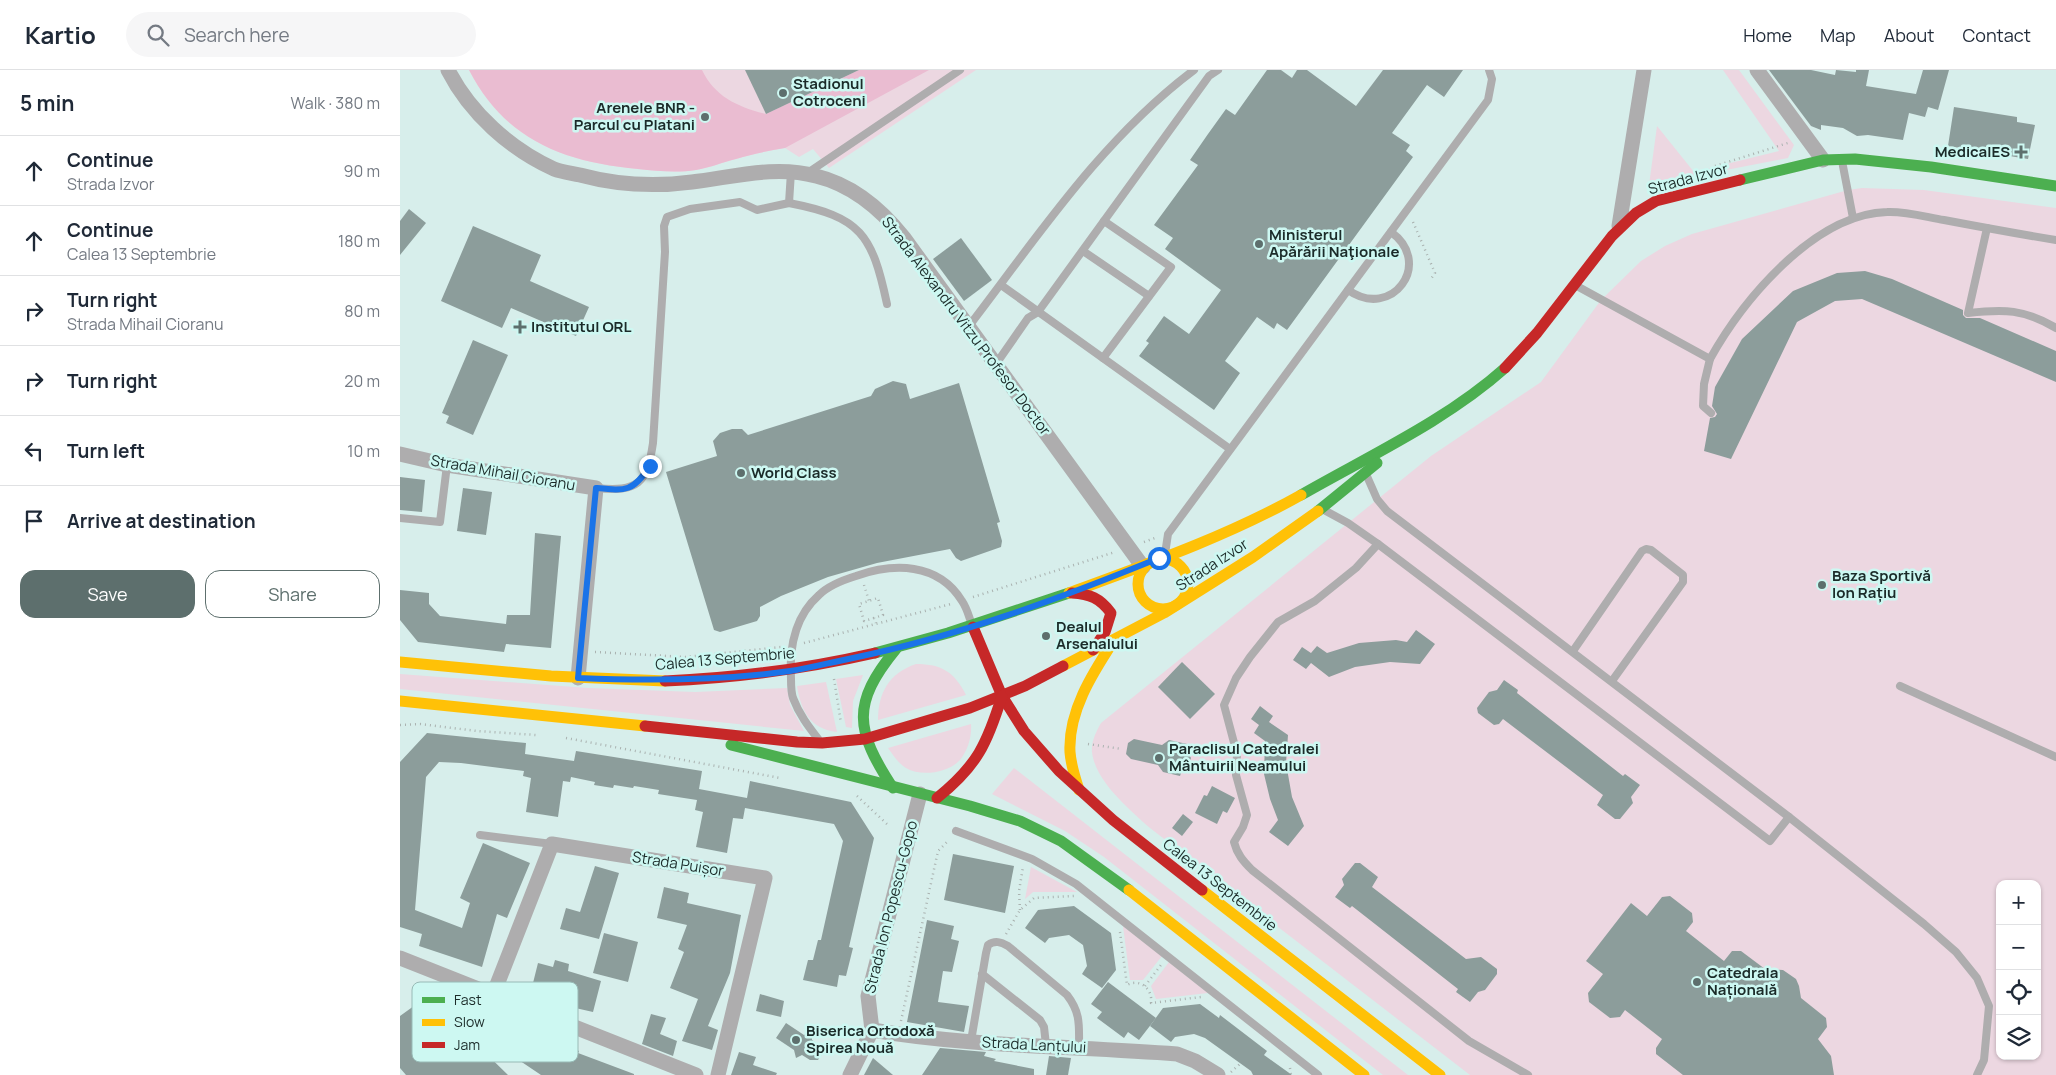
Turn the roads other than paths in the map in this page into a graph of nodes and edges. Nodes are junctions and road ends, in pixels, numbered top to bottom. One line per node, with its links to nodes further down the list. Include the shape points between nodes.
1 (448, 70): 10 (street, Strada Alexandru Vitzu Profesor Doctor, via 484,120 514,146 555,169 606,182 644,185 769,172)
2 (960, 70): 10 (lane)
3 (1194, 70): 21 (lane, via 1152,104 1102,155)
4 (1218, 70): 14 (lane, via 1209,76)
5 (1489, 70): 17 (lane, via 1492,79 1488,100)
6 (1644, 70): 15 (street)
7 (1757, 70): 9 (street)
8 (1841, 159): 9 (main road, Strada Izvor); 11 (main road, Strada Izvor, via 1931,167); 13 (lane)
9 (1823, 160): 15 (main road, Strada Izvor, via 1656,201)
10 (798, 173): 12 (lane); 26 (street, Strada Alexandru Vitzu Profesor Doctor, via 817,176 863,197 892,224)
11 (2056, 186)
12 (788, 202): 24 (lane, via 820,209 844,220 862,234 874,254); 37 (lane, via 757,210 740,202 690,209 667,217 650,466 634,486 619,490)
13 (1854, 218): 16 (lane, via 1888,212); 29 (lane, via 1818,238 1784,263 1726,331)
14 (1104, 221): 19 (lane); 23 (lane, via 1171,267)
15 (1620, 226): 20 (main road, Strada Izvor)
16 (1988, 228): 18 (lane); 27 (lane, via 1968,313 2002,309 2039,318)
17 (1390, 232): 22 (lane); 22 (lane, via 1406,247 1409,269 1406,280 1390,296 1379,299 1356,296)
18 (2056, 240)
19 (1082, 250): 23 (lane); 25 (lane)
20 (1574, 284): 29 (lane); 32 (main road, Strada Izvor, via 1522,350 1495,378)
21 (1001, 285): 25 (lane); 26 (lane)
22 (1348, 290): 33 (lane)
23 (1149, 296): 28 (lane)
24 (888, 304)
25 (1038, 312): 28 (lane); 30 (lane, via 1028,318)
26 (969, 326): 30 (street, Strada Alexandru Vitzu Profesor Doctor)
27 (2056, 328)
28 (1104, 358): 33 (lane)
29 (1710, 359): 31 (lane, via 1703,406)
30 (996, 364): 41 (street, Strada Alexandru Vitzu Profesor Doctor)
31 (1711, 414)
32 (1418, 429): 36 (main road, Strada Izvor); 41 (main road, Strada Izvor, via 1278,508)
33 (1230, 449): 41 (lane, via 1168,534)
34 (400, 454): 35 (street, Strada Mihail Cioranu)
35 (447, 466): 37 (street, Strada Mihail Cioranu); 39 (lane, via 440,522)
36 (1365, 472): 38 (main road, Strada Izvor); 47 (lane, via 1377,499 1387,511)
37 (596, 488): 51 (street, Strada Mihail Cioranu)
38 (1322, 509): 40 (lane); 43 (main road, Strada Izvor)
39 (400, 518)
40 (1378, 544): 64 (lane, via 1770,841); 85 (lane, via 1356,568 1315,601 1278,622 1236,678 1224,705 1237,754 1236,775 1247,815 1234,842 1236,850 1252,870 1470,1042)
41 (1152, 562): 42 (main road, Strada Izvor); 43 (main road, via 1173,560 1180,564 1188,579 1186,595); 43 (main road, via 1139,575 1139,592 1143,600 1158,609)
42 (1069, 593): 44 (main road, Strada Izvor); 48 (main road, via 1095,596 1111,613 1105,635)
43 (1175, 606): 45 (main road, Strada Izvor)
44 (973, 627): 46 (main road, Calea 13 Septembrie); 50 (lane, via 962,601 938,578 899,566 879,568 829,587 809,605 791,646); 54 (main road, Calea 13 Septembrie)
45 (1113, 641): 48 (main road, Strada Izvor); 61 (main road, via 1091,676 1076,711 1070,749)
46 (896, 649): 50 (main road, Calea 13 Septembrie); 57 (main road, via 881,665 865,696)
47 (1573, 651): 52 (lane); 52 (lane, via 1642,551 1651,550 1683,575 1683,582)
48 (1091, 652): 54 (main road, Strada Izvor)
49 (400, 662): 51 (main road, Calea 13 Septembrie)
50 (791, 670): 51 (main road, Calea 13 Septembrie, via 699,680); 58 (lane, via 792,695 801,717)
51 (578, 678)
52 (1612, 681): 64 (lane)
53 (1900, 686): 59 (lane)
54 (1002, 696): 57 (main road); 61 (main road, Calea 13 Septembrie, via 1042,753); 63 (main road, via 979,758 962,778)
55 (400, 701): 56 (main road)
56 (659, 726): 58 (main road); 60 (main road)
57 (865, 740): 58 (main road); 60 (main road)
58 (822, 743)
59 (2056, 757)
60 (893, 788): 62 (main road)
61 (1079, 790): 84 (main road, Calea 13 Septembrie)
62 (920, 794): 63 (main road); 73 (street, Strada Ion Popescu-Gopo, via 868,996)
63 (937, 798): 83 (main road, via 1020,821 1060,841 1117,880)
64 (1789, 817): 86 (lane, via 1924,924 1956,952 1977,978 1989,1006 1984,1060)
65 (956, 831): 82 (lane, via 1025,856 1076,884)
66 (480, 835): 67 (lane)
67 (552, 844): 71 (street); 79 (street, Strada Puișor, via 765,878)
68 (400, 958): 70 (street)
69 (982, 974): 74 (lane); 75 (lane, via 1040,1020); 76 (lane, via 988,945 1002,943 1073,1002 1079,1023)
70 (460, 982)
71 (498, 982)
72 (578, 1028): 78 (street)
73 (872, 1030): 74 (street, Strada Lanțului); 80 (street)
74 (971, 1041): 75 (street, Strada Lanțului)
75 (1046, 1045): 76 (street, Strada Lanțului)
76 (1079, 1047): 77 (street, Strada Lanțului, via 1177,1054)
77 (1195, 1068): 81 (street, Strada Lanțului)
78 (696, 1075)
79 (718, 1075)
80 (850, 1075)
81 (1218, 1075)
82 (1318, 1075)
83 (1364, 1075)
84 (1440, 1075)
85 (1528, 1075)
86 (1977, 1075)

